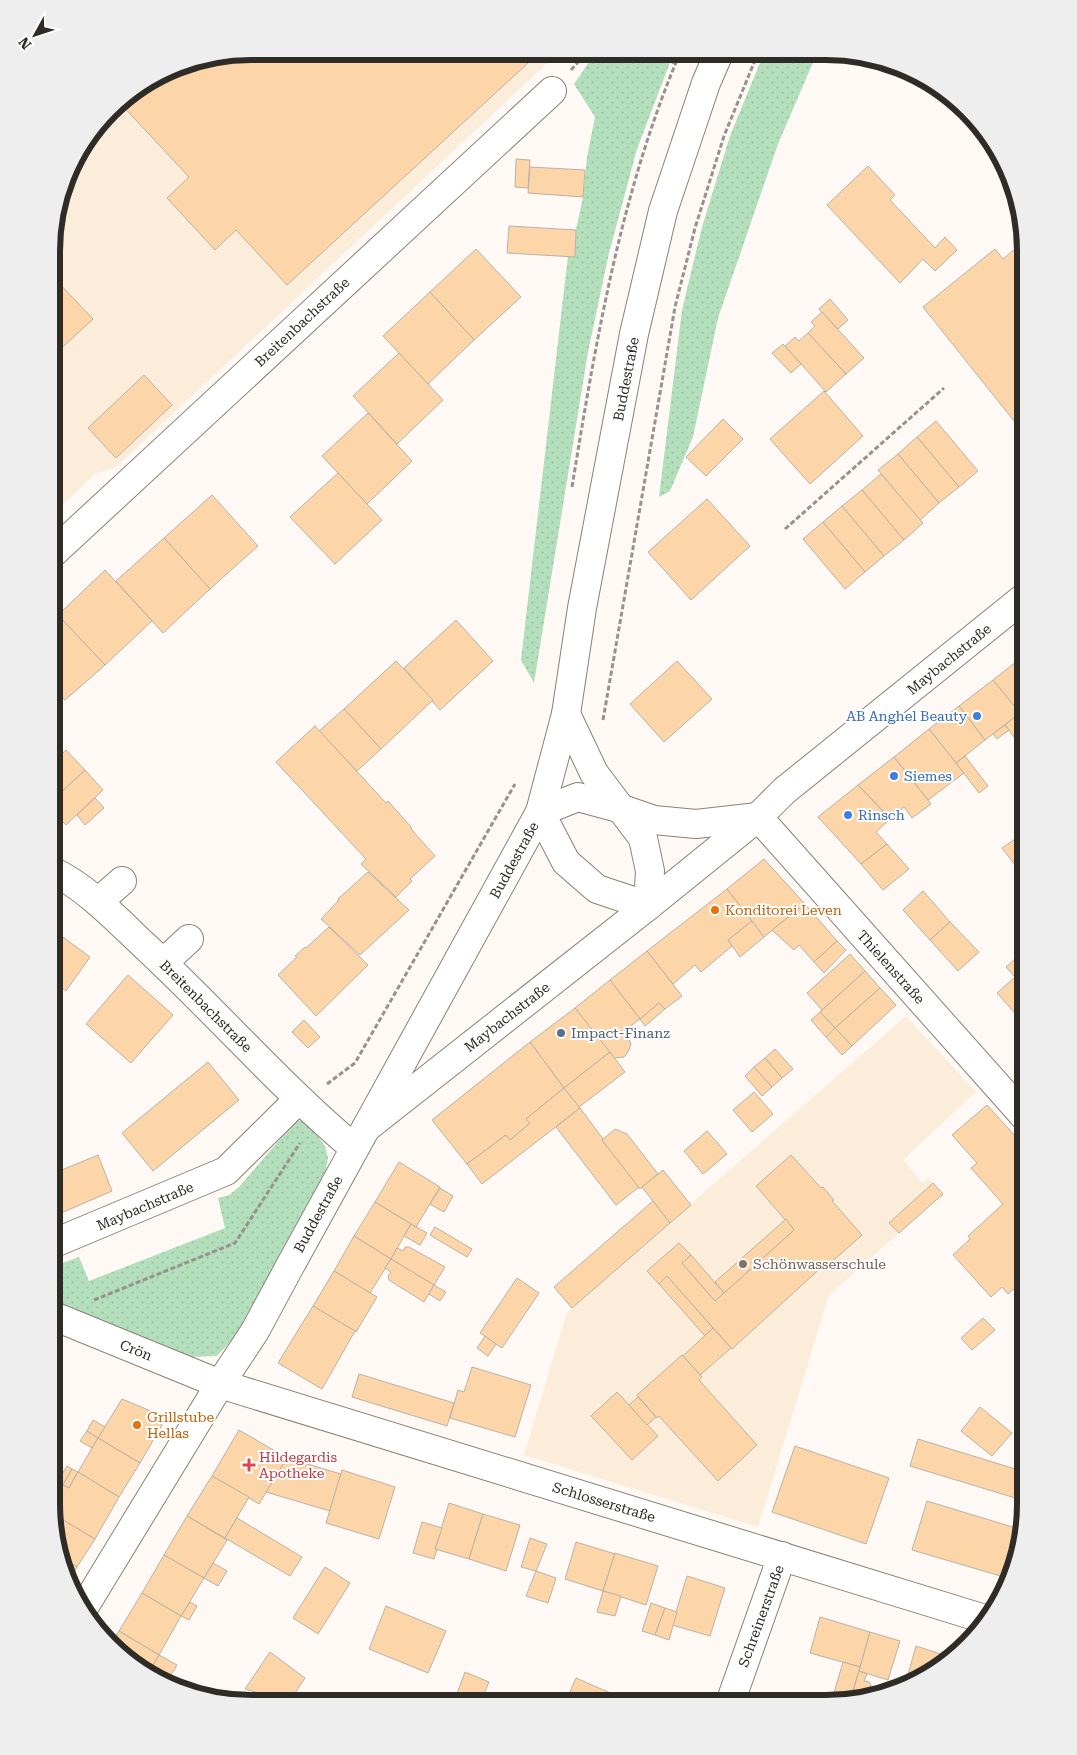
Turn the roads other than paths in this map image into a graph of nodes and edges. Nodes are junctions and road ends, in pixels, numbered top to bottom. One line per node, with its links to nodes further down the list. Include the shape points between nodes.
1 (717, 60): 5 (street, Buddestraße, via 706,83 661,220 634,334 582,608)
2 (552, 91): 3 (street, Breitenbachstraße)
3 (60, 547)
4 (1017, 603): 8 (street, Maybachstraße, via 784,790)
5 (566, 714): 6 (street, via 594,773); 7 (street, Buddestraße)
6 (622, 808): 7 (street, Buddestraße, via 578,797); 8 (street, via 654,820 696,824); 12 (street, via 643,838 650,871)
7 (540, 812): 12 (street, via 566,862 578,873 597,889); 17 (street, Buddestraße)
8 (758, 817): 12 (street, Maybachstraße); 16 (street, Thielenstraße)
9 (60, 874): 11 (street, Breitenbachstraße)
10 (122, 881): 11 (street)
11 (98, 902): 14 (street, Breitenbachstraße)
12 (648, 906): 17 (street, Maybachstraße)
13 (189, 939): 14 (street)
14 (163, 963): 15 (street, Breitenbachstraße)
15 (308, 1107): 17 (street, Breitenbachstraße); 18 (street, Maybachstraße, via 226,1171)
16 (1017, 1107)
17 (360, 1138): 20 (street, Buddestraße, via 255,1331)
18 (60, 1241)
19 (60, 1318): 20 (street, Crön)
20 (220, 1384): 21 (street, Schlosserstraße); 22 (street, Buddestraße)
21 (782, 1556): 23 (street, Schlosserstraße); 24 (street, Schreinerstraße)
22 (87, 1602)
23 (979, 1617)
24 (733, 1695)

